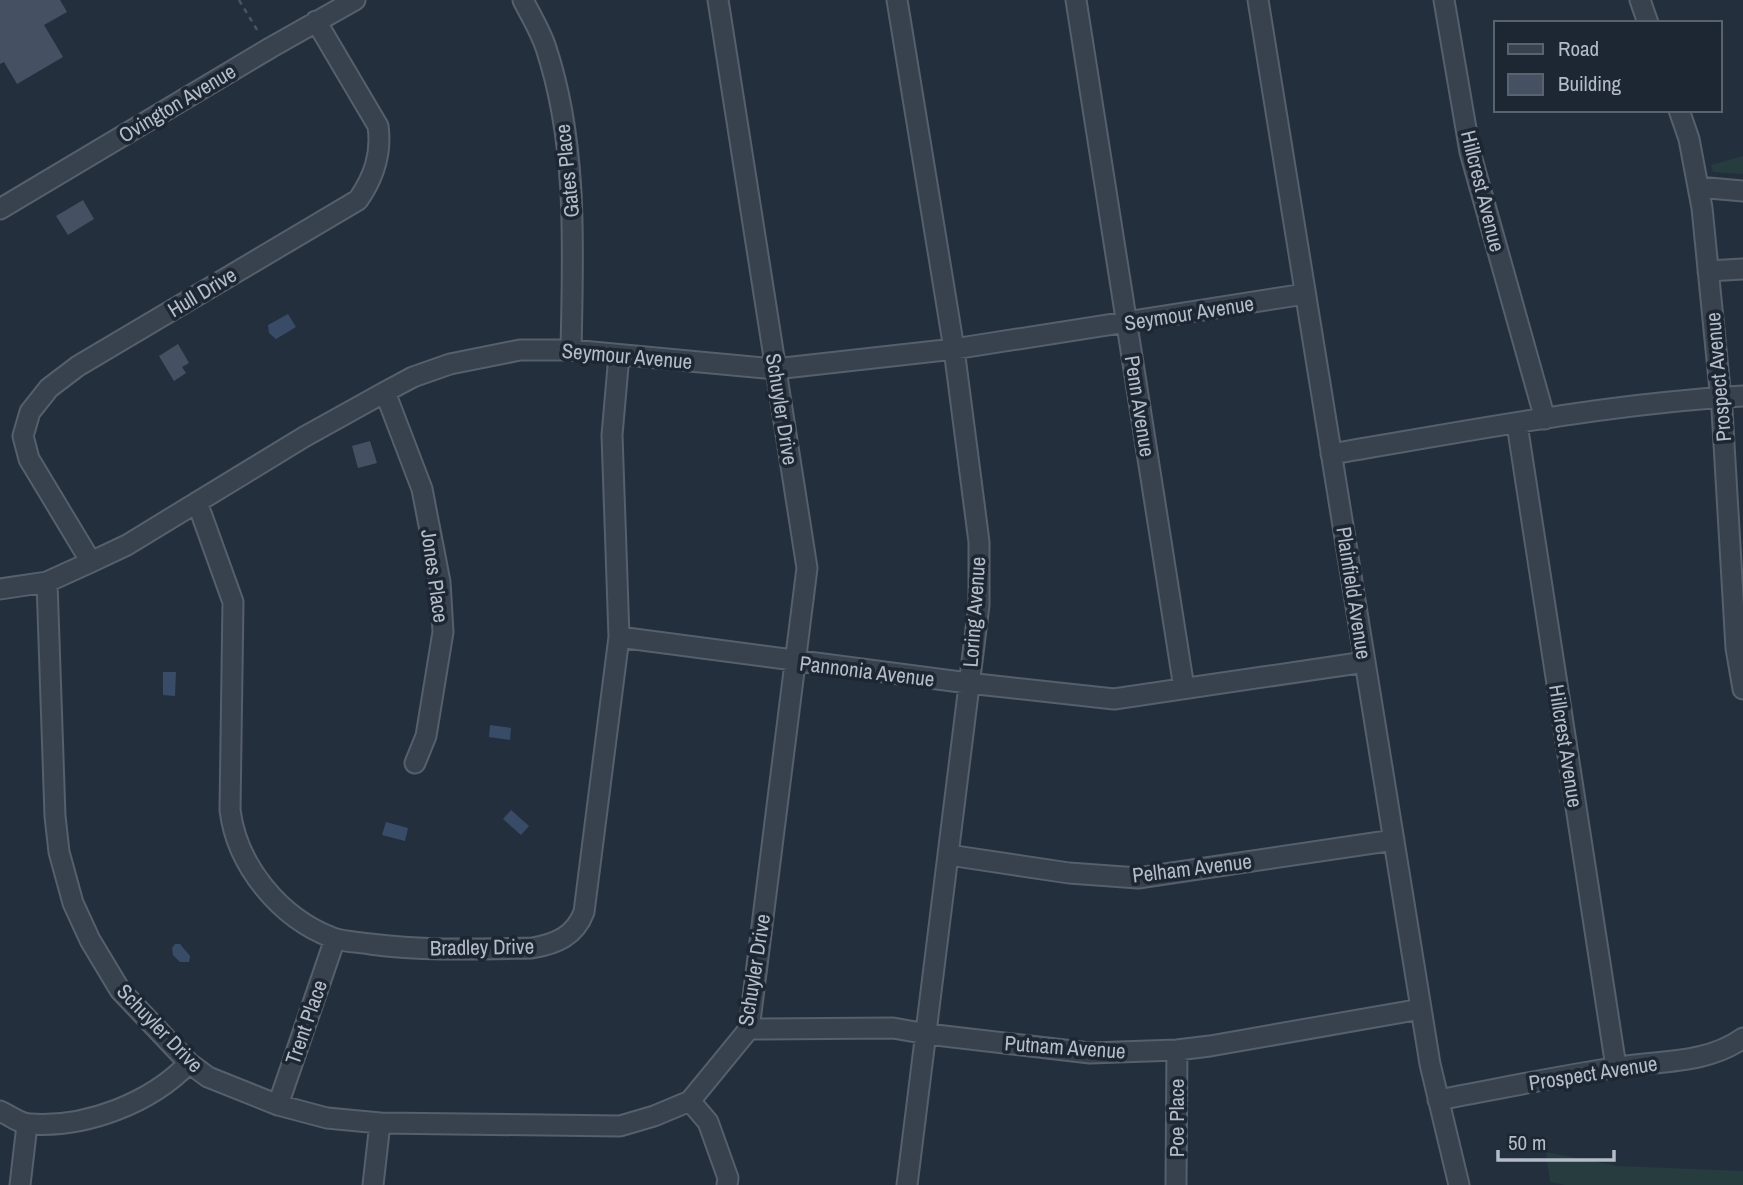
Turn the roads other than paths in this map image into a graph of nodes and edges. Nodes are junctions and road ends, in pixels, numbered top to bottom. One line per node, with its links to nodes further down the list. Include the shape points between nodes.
1 (355, 0): 9 (street, Ovington Avenue)
2 (523, 0): 20 (street, Gates Place, via 546,47 566,133 573,228)
3 (718, 0): 22 (street, Schuyler Drive)
4 (897, 0): 19 (street, Loring Avenue)
5 (1076, 0): 18 (street, Penn Avenue)
6 (1258, 0): 17 (street, Plainfield Avenue)
7 (1444, 0): 26 (street, Hillcrest Avenue, via 1470,152)
8 (1640, 0): 10 (street)
9 (316, 21): 14 (street, Ovington Avenue); 30 (street, Hull Drive, via 378,126 375,165 358,200 78,366 49,388 30,412 23,436 29,459)
10 (1647, 21)
11 (1680, 112): 12 (street, Prospect Avenue)
12 (1698, 187): 13 (street); 16 (street, Prospect Avenue)
13 (1743, 191)
14 (0, 209)
15 (1743, 269): 16 (street)
16 (1708, 271): 25 (street, Prospect Avenue)
17 (1306, 294): 18 (street, Seymour Avenue); 28 (street, Plainfield Avenue)
18 (1126, 322): 19 (street, Seymour Avenue); 37 (street, Penn Avenue)
19 (954, 349): 22 (street, Seymour Avenue); 36 (street, Loring Avenue, via 979,542 979,605)
20 (571, 350): 21 (street, Seymour Avenue); 23 (street, Seymour Avenue, via 520,350 450,364)
21 (620, 355): 22 (street, Seymour Avenue); 33 (street, Bradley Drive, via 612,435)
22 (775, 369): 34 (street, Schuyler Drive, via 807,568)
23 (385, 392): 29 (street, Seymour Avenue); 39 (street, Jones Place, via 422,489 440,582 443,632 426,736)
24 (1743, 396): 25 (street)
25 (1721, 398): 26 (street); 38 (street, Prospect Avenue, via 1736,648)
26 (1545, 419): 27 (street)
27 (1517, 424): 28 (street); 49 (street, Hillcrest Avenue)
28 (1331, 454): 35 (street, Plainfield Avenue)
29 (197, 502): 30 (street, Seymour Avenue); 42 (street, Bradley Drive, via 233,601 232,829 258,879 281,906)
30 (91, 562): 31 (street, Seymour Avenue)
31 (47, 582): 32 (street, Seymour Avenue); 48 (street, Schuyler Drive, via 55,816 58,852 73,903 120,990)
32 (0, 589)
33 (619, 637): 34 (street, Pannonia Avenue); 42 (street, Bradley Drive, via 579,926 551,945 532,948 398,947)
34 (793, 661): 36 (street, Pannonia Avenue); 44 (street, Schuyler Drive)
35 (1365, 662): 37 (street, Pannonia Avenue); 40 (street, Plainfield Avenue)
36 (968, 684): 37 (street, Pannonia Avenue, via 1114,699); 41 (street, Loring Avenue)
37 (1184, 688)
38 (1743, 689)
39 (415, 763)
40 (1394, 840): 41 (street, Pelham Avenue, via 1139,878); 43 (street, Plainfield Avenue)
41 (949, 855): 45 (street, Loring Avenue)
42 (334, 939): 52 (street, Trent Place)
43 (1421, 1009): 47 (street, Putnam Avenue); 50 (street, Plainfield Avenue)
44 (749, 1029): 45 (street, Putnam Avenue, via 894,1028); 51 (street, Schuyler Drive)
45 (927, 1034): 47 (street, Putnam Avenue, via 1090,1053); 59 (street, Loring Avenue)
46 (1743, 1038): 49 (street, Prospect Avenue, via 1701,1058)
47 (1177, 1050): 60 (street, Poe Place)
48 (189, 1063): 52 (street, Schuyler Drive, via 208,1077); 55 (street, via 153,1093 100,1116)
49 (1616, 1067): 50 (street, Prospect Avenue)
50 (1438, 1100): 61 (street, Plainfield Avenue)
51 (690, 1101): 54 (street, Schuyler Drive, via 620,1126); 58 (street, via 708,1122)
52 (278, 1105): 54 (street, Schuyler Drive, via 327,1118)
53 (0, 1111): 55 (street)
54 (380, 1123): 57 (street)
55 (27, 1125): 56 (street)
56 (20, 1185)
57 (373, 1185)
58 (727, 1185)
59 (908, 1185)
60 (1176, 1185)
61 (1459, 1185)

